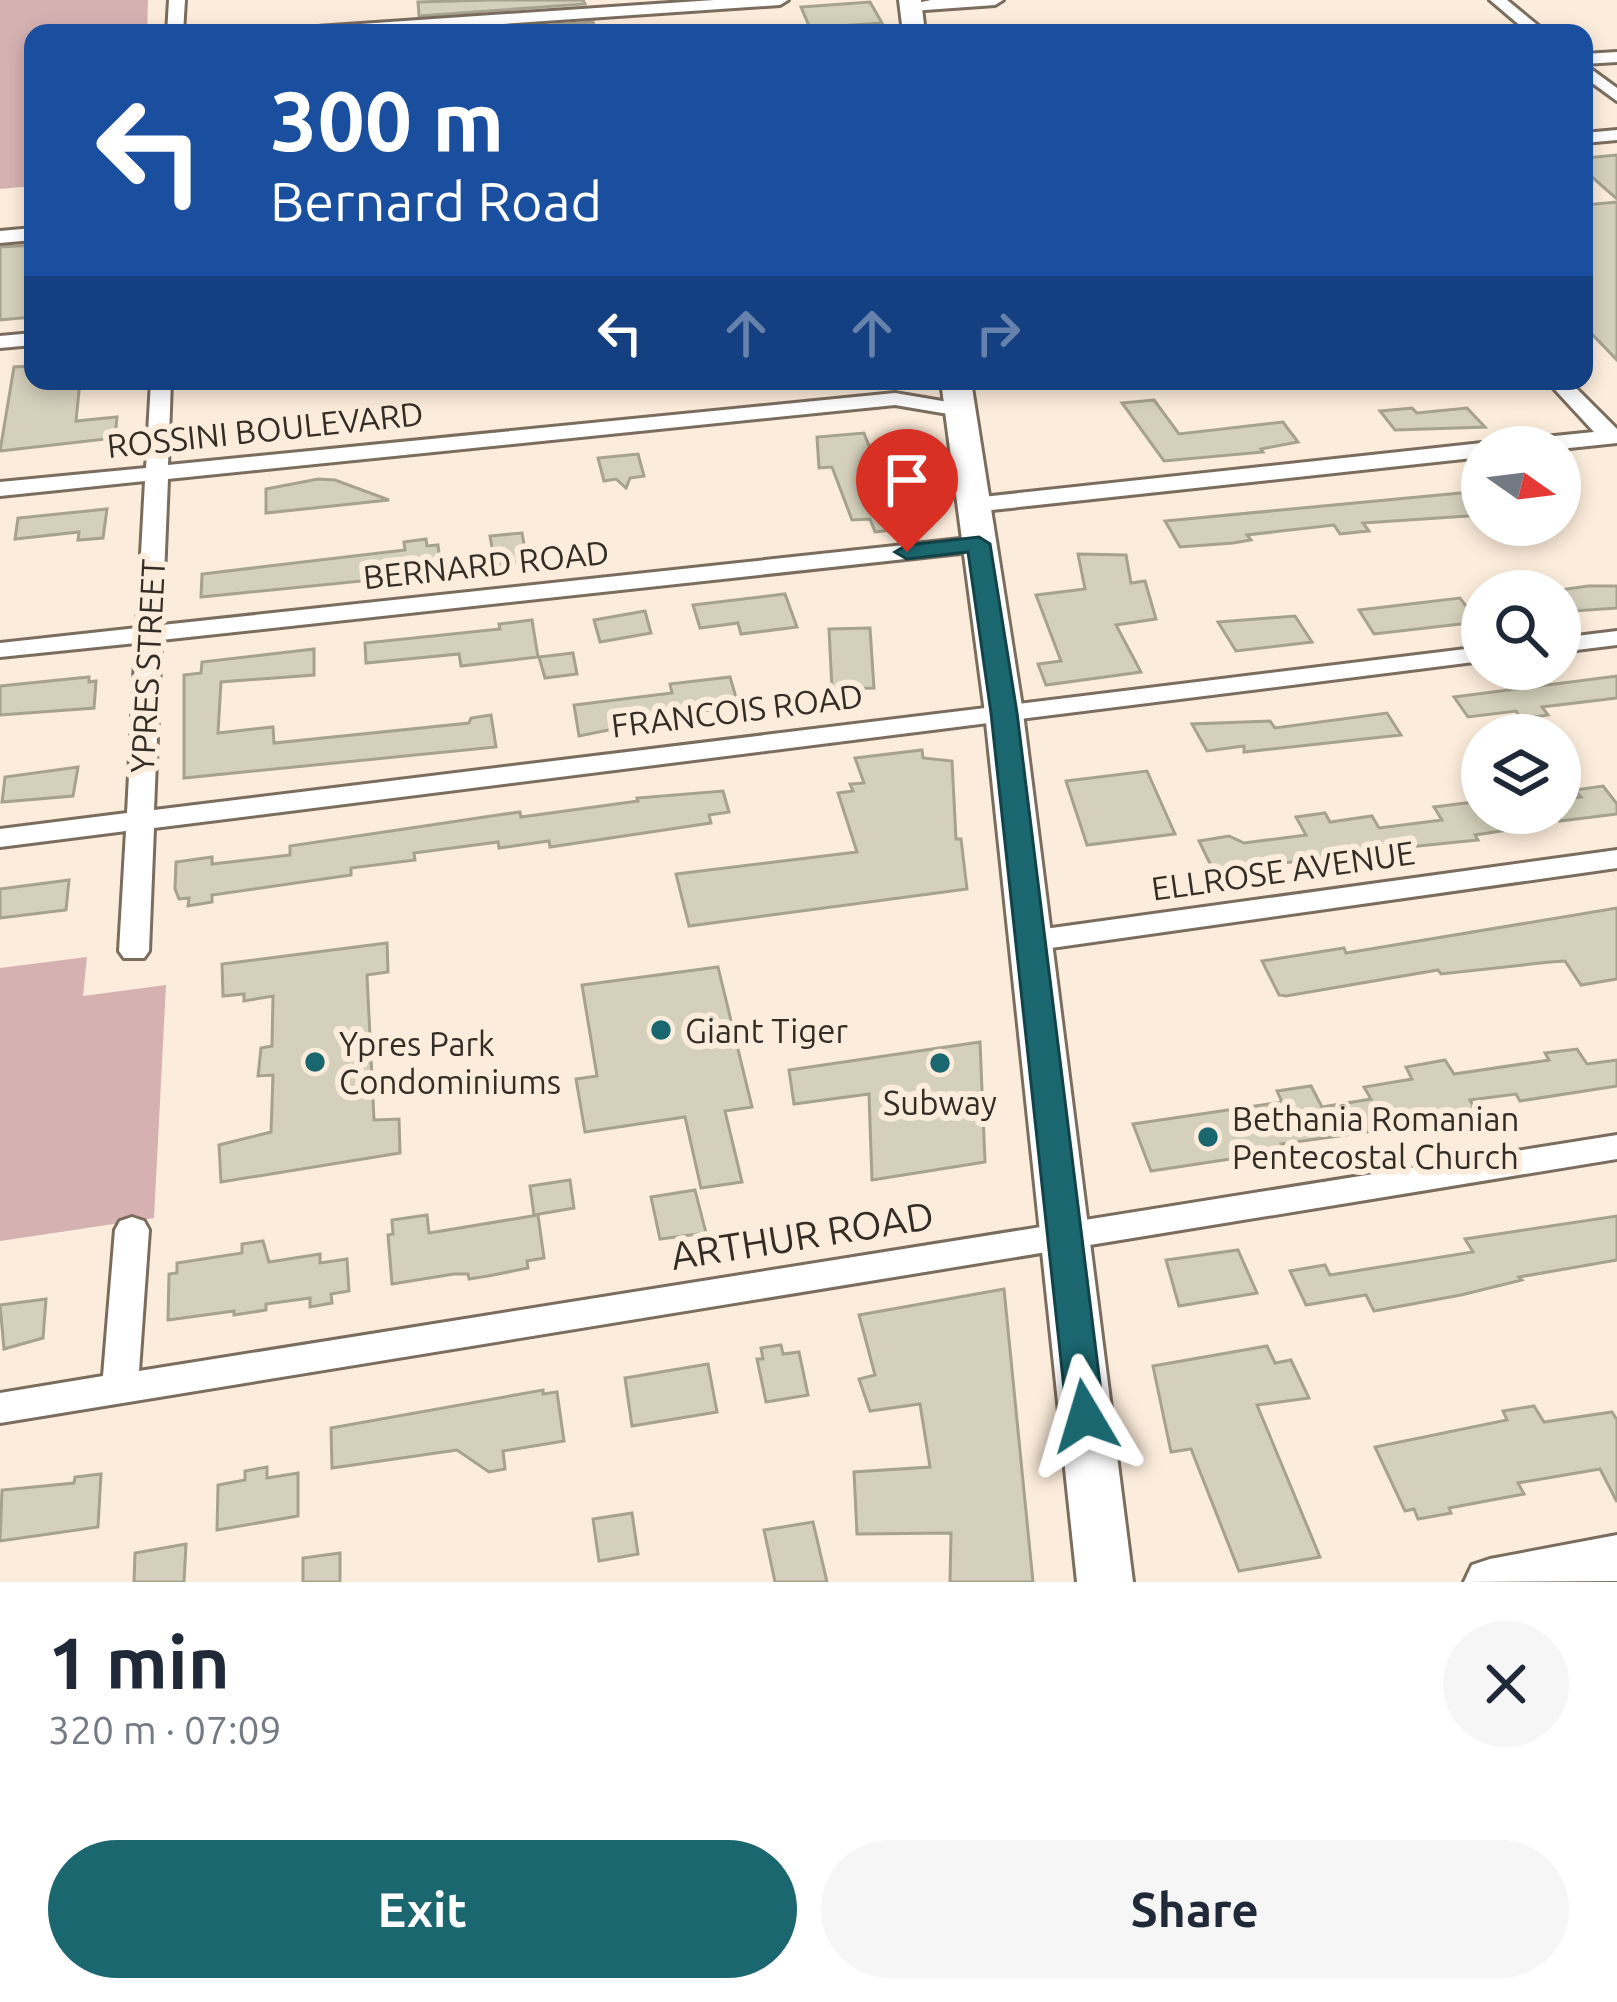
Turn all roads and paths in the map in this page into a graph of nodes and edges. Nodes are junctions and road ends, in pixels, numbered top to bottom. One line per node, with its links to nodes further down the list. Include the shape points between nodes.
1 (780, 0): 5 (street)
2 (995, 0): 4 (street)
3 (1498, 0): 6 (street)
4 (911, 3)
5 (432, 24)
6 (1528, 24)
7 (1593, 76): 8 (street)
8 (1617, 96)
9 (160, 390): 17 (street, YPRES STREET)
10 (876, 390): 17 (street, ROSSINI BOULEVARD)
11 (911, 390): 13 (street, ROSSINI BOULEVARD)
12 (1566, 390): 14 (street)
13 (958, 396): 20 (main road)
14 (1614, 436): 15 (street)
15 (1581, 440)
16 (1461, 452): 20 (street)
17 (157, 465): 18 (street, ROSSINI BOULEVARD); 19 (street, ROSSINI BOULEVARD); 22 (street, YPRES STREET)
18 (0, 472)
19 (0, 489)
20 (973, 505): 21 (main road)
21 (979, 544): 22 (street, BERNARD ROAD); 27 (main road)
22 (149, 634): 25 (street, BERNARD ROAD); 28 (street, YPRES STREET)
23 (1617, 638): 24 (street)
24 (1581, 642)
25 (0, 650)
26 (1461, 657): 27 (street, FRANCOIS ROAD)
27 (1004, 713): 28 (street, FRANCOIS ROAD); 31 (main road)
28 (140, 821): 29 (street, FRANCOIS ROAD); 32 (street, YPRES STREET)
29 (0, 838)
30 (1617, 860): 31 (street, ELLROSE AVENUE)
31 (1030, 941): 35 (main road)
32 (134, 952)
33 (1617, 1147): 35 (street, ARTHUR ROAD)
34 (132, 1230): 36 (street)
35 (1064, 1235): 36 (street, ARTHUR ROAD); 39 (main road)
36 (120, 1389): 37 (street, ARTHUR ROAD)
37 (0, 1408)
38 (1617, 1558): 40 (street)
39 (1105, 1582)
40 (1490, 1582)

